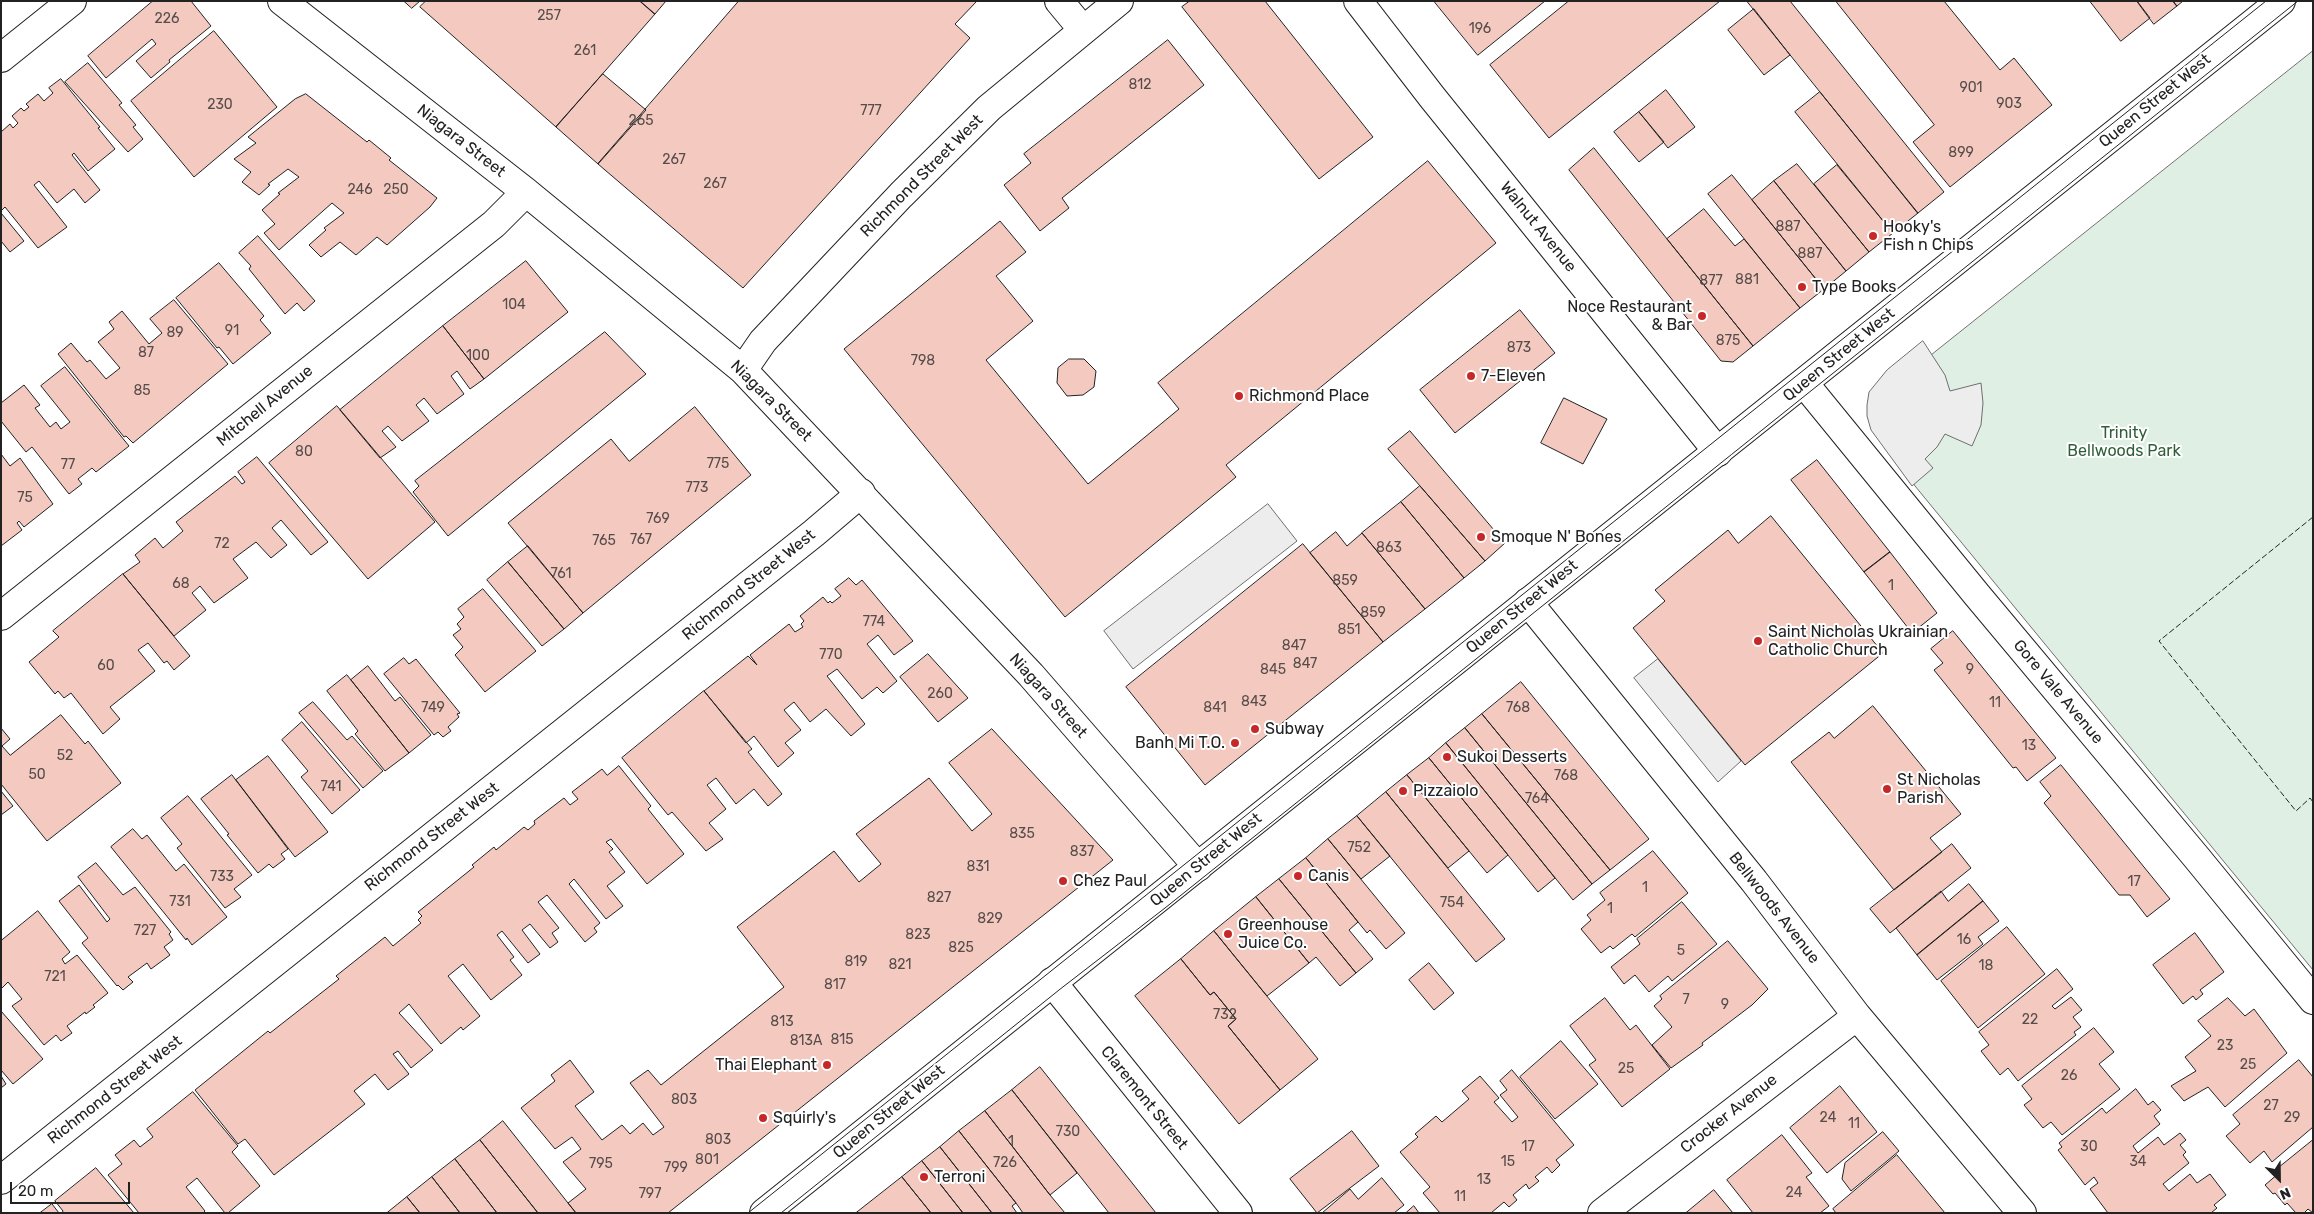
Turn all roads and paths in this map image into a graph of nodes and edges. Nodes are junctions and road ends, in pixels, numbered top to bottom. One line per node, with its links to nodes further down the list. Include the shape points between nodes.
1 (72, 1): 8 (street)
2 (282, 1): 9 (street, Niagara Street)
3 (1059, 1): 7 (street)
4 (1119, 1): 7 (street, Richmond Street West)
5 (1358, 1): 12 (street, Walnut Avenue, via 1432,98)
6 (2280, 1): 11 (street, Queen Street West)
7 (1083, 30): 10 (street, Richmond Street West, via 989,108 901,195 763,341)
8 (1, 58)
9 (526, 192): 10 (street, Niagara Street); 15 (street, Mitchell Avenue, via 494,224)
10 (743, 370): 13 (street, Niagara Street)
11 (1804, 383): 12 (street, Queen Street West); 18 (street, Gore Vale Avenue)
12 (1718, 452): 14 (street, Queen Street West)
13 (861, 493): 16 (street, Niagara Street, via 1031,675); 20 (street, Richmond Street West)
14 (1528, 602): 16 (street, Queen Street West); 19 (street, Bellwoods Avenue, via 1754,881)
15 (1, 616)
16 (1198, 867): 17 (street, Queen Street West)
17 (1052, 982): 21 (street, Queen Street West); 22 (street, Claremont Street)
18 (2313, 1000)
19 (1857, 1016): 23 (street, Crocker Avenue); 24 (street, Bellwoods Avenue)
20 (1, 1180)
21 (764, 1213)
22 (1238, 1213)
23 (1602, 1213)
24 (2022, 1213)

